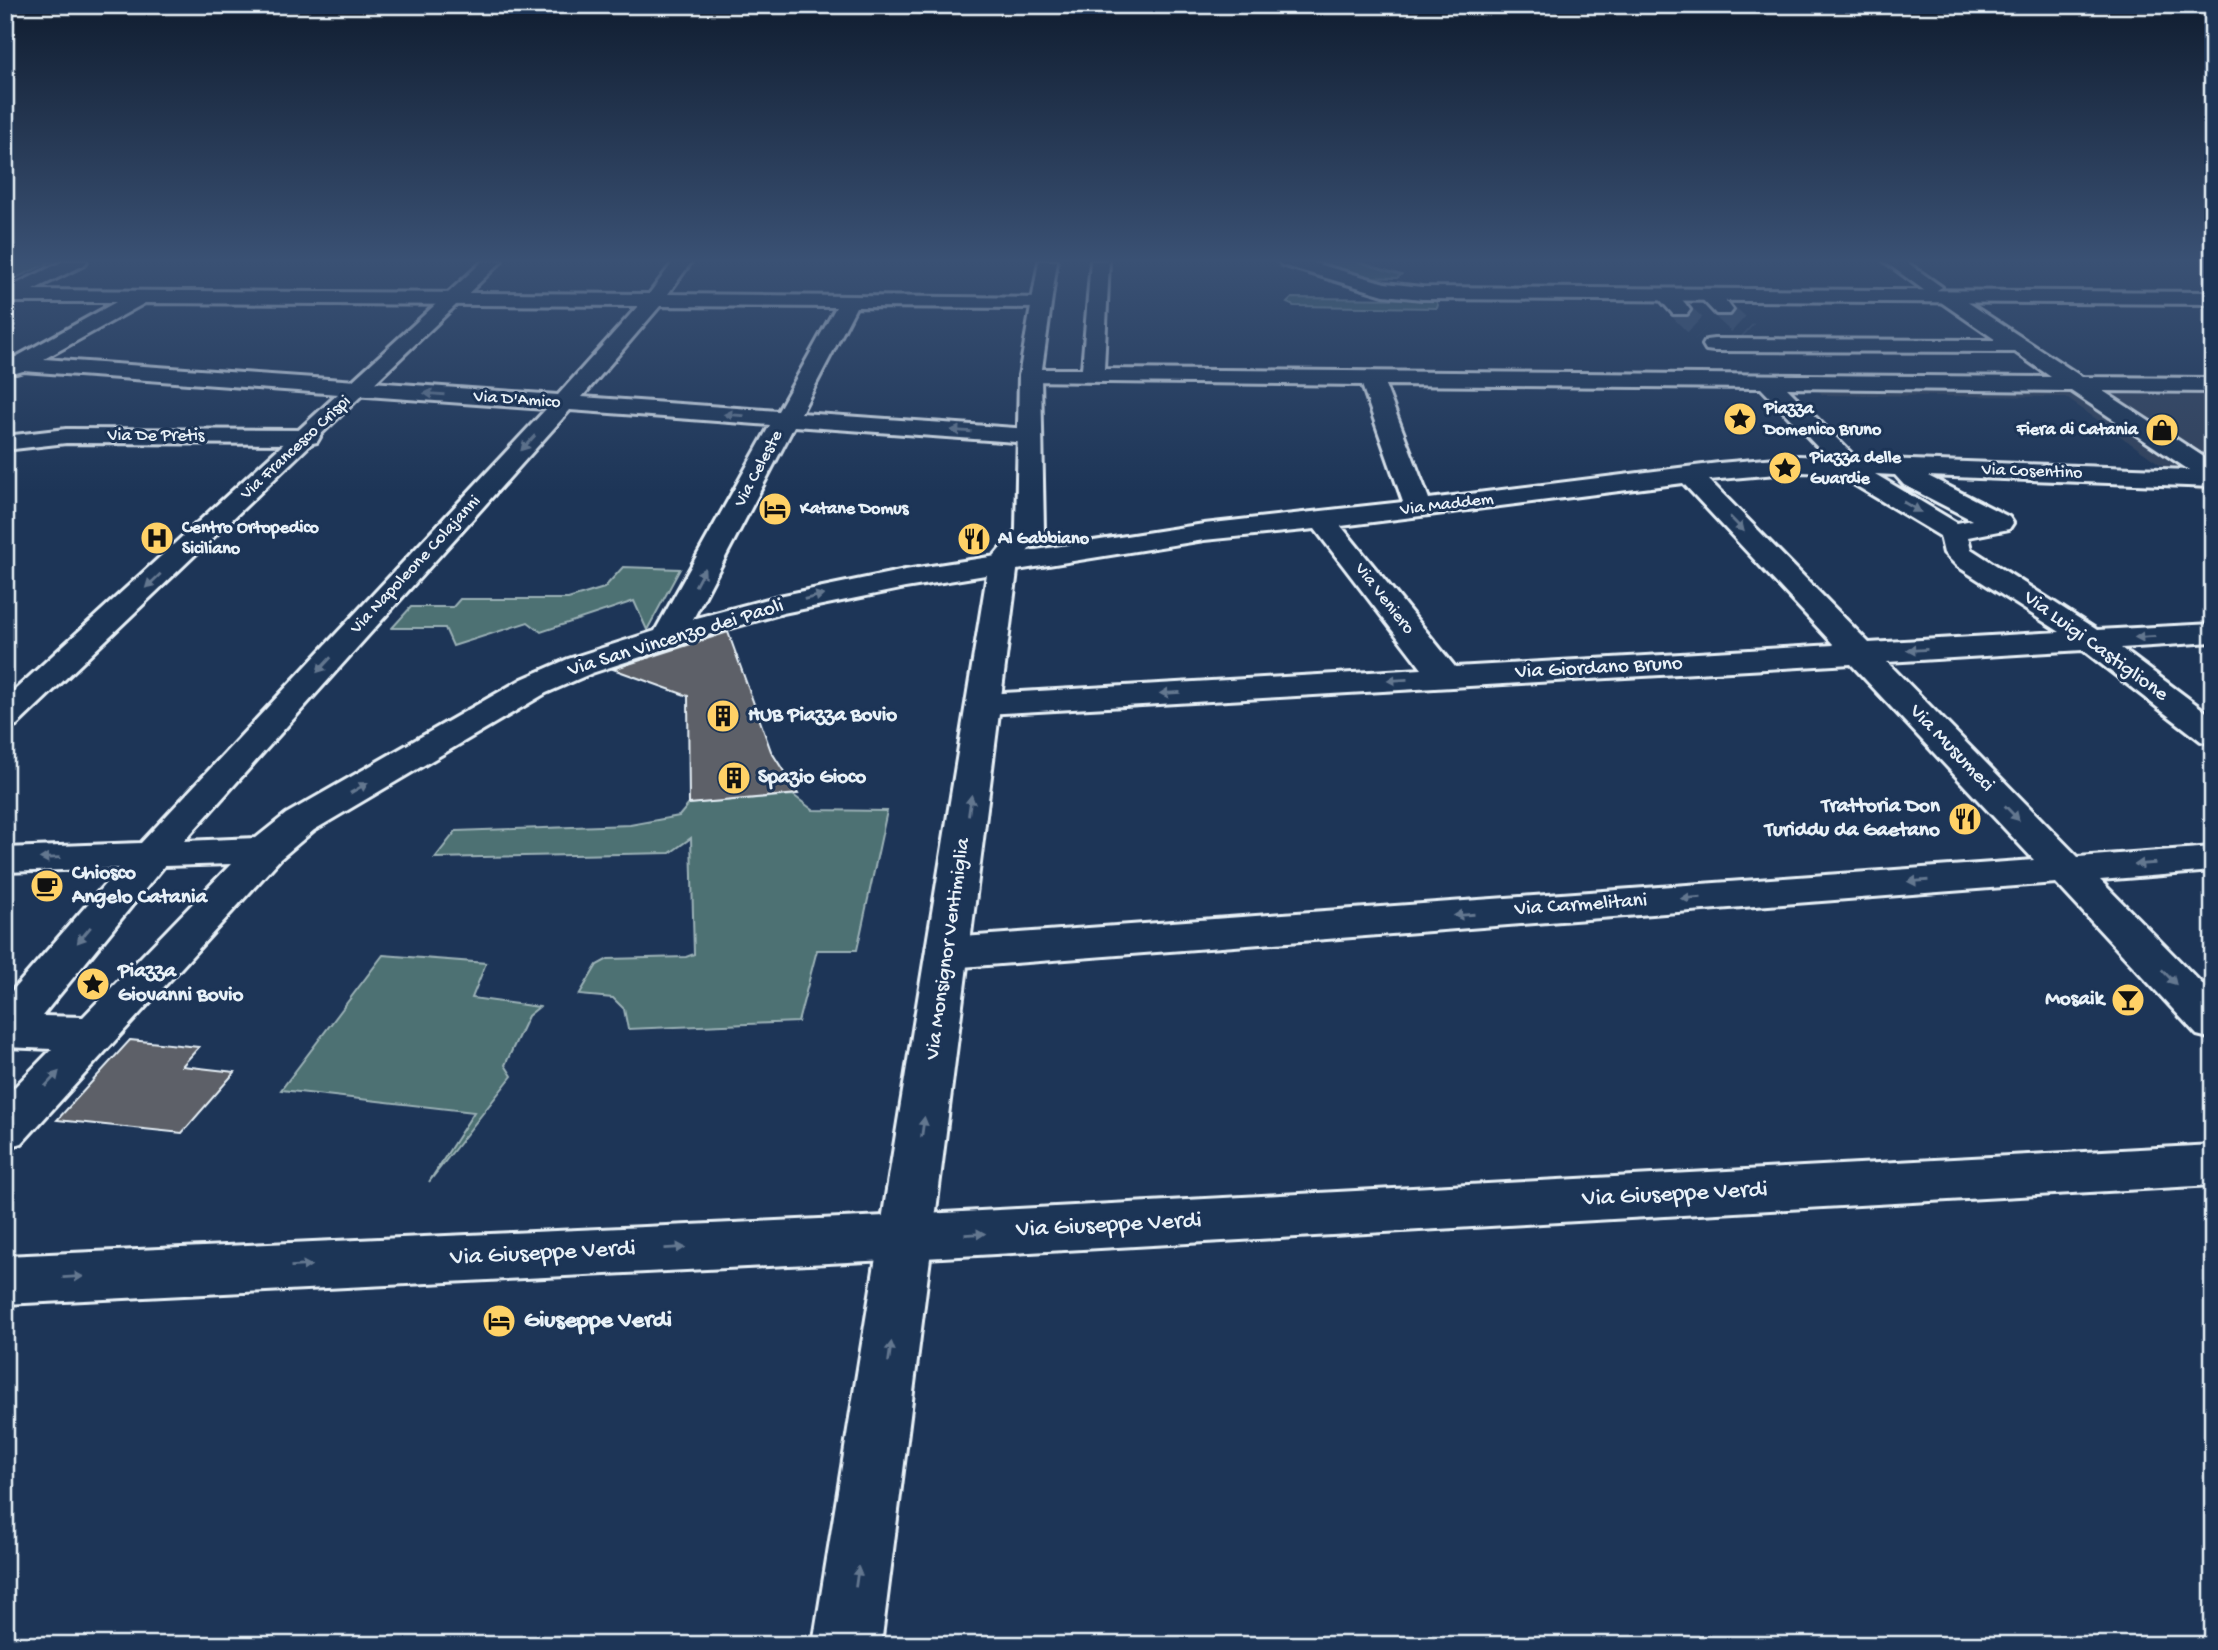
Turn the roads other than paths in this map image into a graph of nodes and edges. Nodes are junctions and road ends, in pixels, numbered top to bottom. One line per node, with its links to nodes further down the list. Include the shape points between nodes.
1 (63, 338): 12 (street)
2 (411, 338): 19 (street, Via Francesco Crispi)
3 (621, 338): 20 (street, Via Napoleone Colajanni)
4 (829, 338): 21 (street, Via Celeste)
5 (1035, 338): 13 (street, Via Monsignor Ventimiglia)
6 (1095, 338): 14 (street)
7 (1754, 338): 9 (street); 10 (street, via 1708,338); 15 (street)
8 (2008, 338): 9 (street)
9 (2020, 346): 11 (street)
10 (1732, 362): 15 (street); 15 (street)
11 (2046, 364): 15 (street); 17 (street)
12 (10, 366): 19 (street, Via D'Amico)
13 (1030, 376): 14 (street); 22 (street, Via Monsignor Ventimiglia)
14 (1093, 376): 16 (street)
15 (1767, 376): 16 (street); 17 (street, via 1801,383); 25 (street)
16 (1370, 379): 29 (street)
17 (2077, 384): 18 (street); 28 (street)
18 (2213, 386)
19 (359, 388): 20 (street, Via D'Amico, one-way to 19); 23 (street, Via Francesco Crispi)
20 (564, 403): 21 (street, Via D'Amico, one-way to 20); 42 (street, Via Napoleone Colajanni, one-way to 42)
21 (786, 419): 22 (street, Via D'Amico, one-way to 21); 35 (street, Via Celeste, one-way to 21)
22 (1030, 436): 33 (street, Via Monsignor Ventimiglia)
23 (308, 437): 24 (street, Via De Pretis, via 66,436); 40 (street, Via Francesco Crispi, one-way to 40)
24 (5, 443)
25 (1851, 466): 26 (street, Via Cosentino); 27 (street, via 1799,464); 31 (street, one-way to 31, via 1859,476)
26 (1901, 467): 28 (street, Via Cosentino); 31 (street, via 1913,478 1999,523)
27 (1690, 475): 29 (street, Via Maddem); 37 (street, Via Musumeci, one-way to 37)
28 (2213, 477)
29 (1419, 508): 30 (street, Via Maddem)
30 (1322, 520): 32 (street, Via Maddem); 38 (street, Via Veniero)
31 (1953, 531): 36 (street, Via Luigi Castiglione, via 1958,553 1966,560)
32 (1204, 532): 33 (street); 33 (street)
33 (1017, 547): 35 (street, Via San Vincenzo dei Paoli, one-way to 33); 39 (street, Via Monsignor Ventimiglia)
34 (2213, 633): 36 (street, Via Giordano Bruno, one-way to 36)
35 (668, 637): 43 (street, Via San Vincenzo dei Paoli, one-way to 35, via 300,822 534,686)
36 (2090, 640): 37 (street, Via Giordano Bruno, one-way to 37); 41 (street, Via Luigi Castiglione)
37 (1860, 653): 38 (street, Via Giordano Bruno); 46 (street, Via Musumeci, one-way to 46)
38 (1446, 677): 39 (street, Via Giordano Bruno, one-way to 39)
39 (985, 704): 47 (street, Via Monsignor Ventimiglia, one-way to 39)
40 (5, 719)
41 (2213, 734)
42 (164, 841): 43 (street); 45 (street, one-way to 45); 49 (street, one-way to 49)
43 (265, 850): 50 (street)
44 (2213, 859): 46 (street, Via Carmelitani, one-way to 46)
45 (5, 860)
46 (2067, 870): 47 (street, Via Carmelitani, one-way to 47); 48 (street, Via Musumeci, one-way to 48)
47 (949, 953): 53 (street, Via Monsignor Ventimiglia, one-way to 47)
48 (2213, 1023)
49 (5, 1030): 50 (street)
50 (94, 1034): 51 (street, one-way to 50)
51 (5, 1129)
52 (2213, 1166): 53 (street, Via Giuseppe Verdi, one-way to 52)
53 (907, 1237): 54 (street, Via Giuseppe Verdi, one-way to 53); 55 (street, Via Monsignor Ventimiglia, one-way to 53)
54 (5, 1280)
55 (847, 1645)

